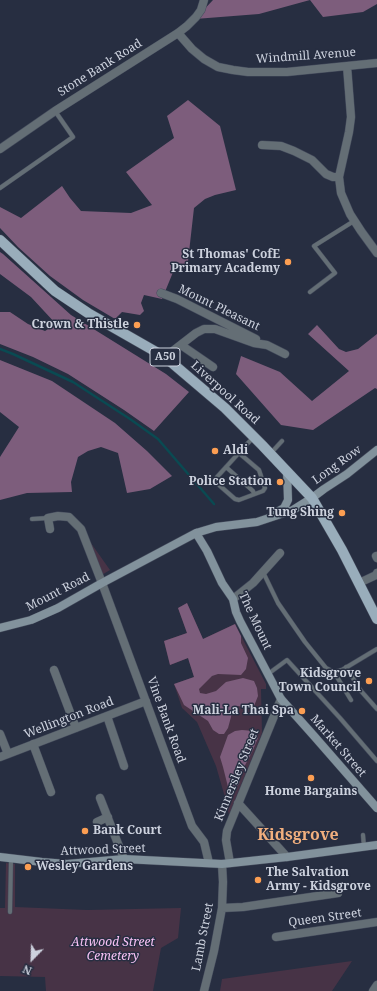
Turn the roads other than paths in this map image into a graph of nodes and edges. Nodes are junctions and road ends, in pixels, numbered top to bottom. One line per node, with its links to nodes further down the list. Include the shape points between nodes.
1 (204, 0): 2 (street, Stone Bank Road, via 196,17)
2 (178, 33): 4 (street, Windmill Avenue, via 204,59 218,67 233,70 287,72); 5 (street, Stone Bank Road)
3 (377, 63): 4 (street, Windmill Avenue)
4 (347, 66): 8 (street, via 349,132)
5 (55, 111): 7 (street, Stone Bank Road); 9 (lane, via 73,137)
6 (262, 145): 8 (street, via 281,146 294,151 312,160 326,174)
7 (0, 150)
8 (339, 177): 10 (street, via 341,193)
9 (0, 188)
10 (354, 221): 12 (street); 13 (lane, via 314,246 335,273)
11 (0, 240): 18 (main road, Liverpool Road / A50, via 55,291)
12 (377, 253)
13 (310, 292)
14 (161, 293): 16 (street, Mount Pleasant)
15 (180, 345): 16 (street, Mount Pleasant, via 204,329 215,329); 18 (street, Mount Pleasant); 19 (street)
16 (267, 345): 17 (street, Mount Pleasant)
17 (285, 354)
18 (165, 357): 20 (main road, Liverpool Road / A50, via 225,408)
19 (214, 367)
20 (254, 437): 23 (lane); 24 (main road, Liverpool Road / A50)
21 (282, 441): 24 (lane)
22 (377, 450): 28 (street, Long Row)
23 (239, 453): 25 (lane); 27 (lane, via 259,472 265,488)
24 (270, 454): 26 (main road, Liverpool Road / A50)
25 (226, 467): 27 (lane); 27 (lane, via 218,477 219,485 236,500)
26 (287, 471): 28 (main road, Liverpool Road / A50); 30 (street, via 288,500 284,508)
27 (254, 494)
28 (312, 498): 30 (street, via 293,510); 38 (main road, Liverpool Road / A50)
29 (48, 518): 31 (lane); 32 (street); 37 (street, Vine Bank Road, via 69,517 81,529)
30 (270, 518): 33 (street)
31 (32, 519)
32 (50, 529)
33 (196, 533): 37 (street); 39 (street, The Mount)
34 (280, 553): 35 (street)
35 (264, 572): 39 (street); 45 (lane, via 278,603 305,642 326,668)
36 (377, 573): 38 (street)
37 (102, 583): 41 (street, Mount Road, via 31,620); 49 (street, Vine Bank Road)
38 (359, 583): 40 (main road, Liverpool Road / A50)
39 (233, 599): 46 (street, The Mount, via 236,612)
40 (376, 614)
41 (0, 628)
42 (377, 649): 43 (lane)
43 (346, 667): 45 (lane); 50 (lane, via 361,691)
44 (54, 670): 52 (street)
45 (334, 672): 48 (lane)
46 (268, 674): 47 (street, The Mount); 56 (lane, via 286,660)
47 (281, 699): 60 (street, Kinnersley Street); 61 (street, Market Street)
48 (351, 700)
49 (146, 701): 51 (street, Wellington Road); 72 (street, Vine Bank Road, via 192,826 204,842)
50 (377, 709)
51 (107, 716): 52 (street, Wellington Road); 57 (street)
52 (76, 728): 54 (street, Wellington Road)
53 (0, 734): 55 (street)
54 (33, 744): 55 (street, Wellington Road); 58 (street)
55 (4, 755)
56 (377, 761)
57 (124, 766)
58 (51, 792)
59 (100, 798): 62 (street)
60 (238, 803): 68 (street); 71 (street, Kinnersley Street, via 227,831)
61 (377, 808)
62 (108, 818): 63 (street); 70 (street)
63 (97, 822)
64 (363, 835): 66 (lane)
65 (377, 845): 66 (street, Attwood Street)
66 (364, 847): 68 (street, Attwood Street)
67 (0, 857): 69 (street, Attwood Street)
68 (287, 857): 71 (street, Attwood Street)
69 (11, 859): 70 (street, Attwood Street, via 67,864); 76 (lane)
70 (124, 860): 72 (street, Attwood Street)
71 (230, 862): 73 (street, Attwood Street)
72 (209, 863): 73 (street, Attwood Street)
73 (222, 864): 75 (street, Lamb Street)
74 (338, 893): 75 (street)
75 (222, 908): 80 (street, Lamb Street)
76 (10, 912)
77 (377, 922): 78 (street, Queen Street)
78 (276, 937)
79 (377, 985): 81 (street)
80 (204, 991)
81 (373, 991)

